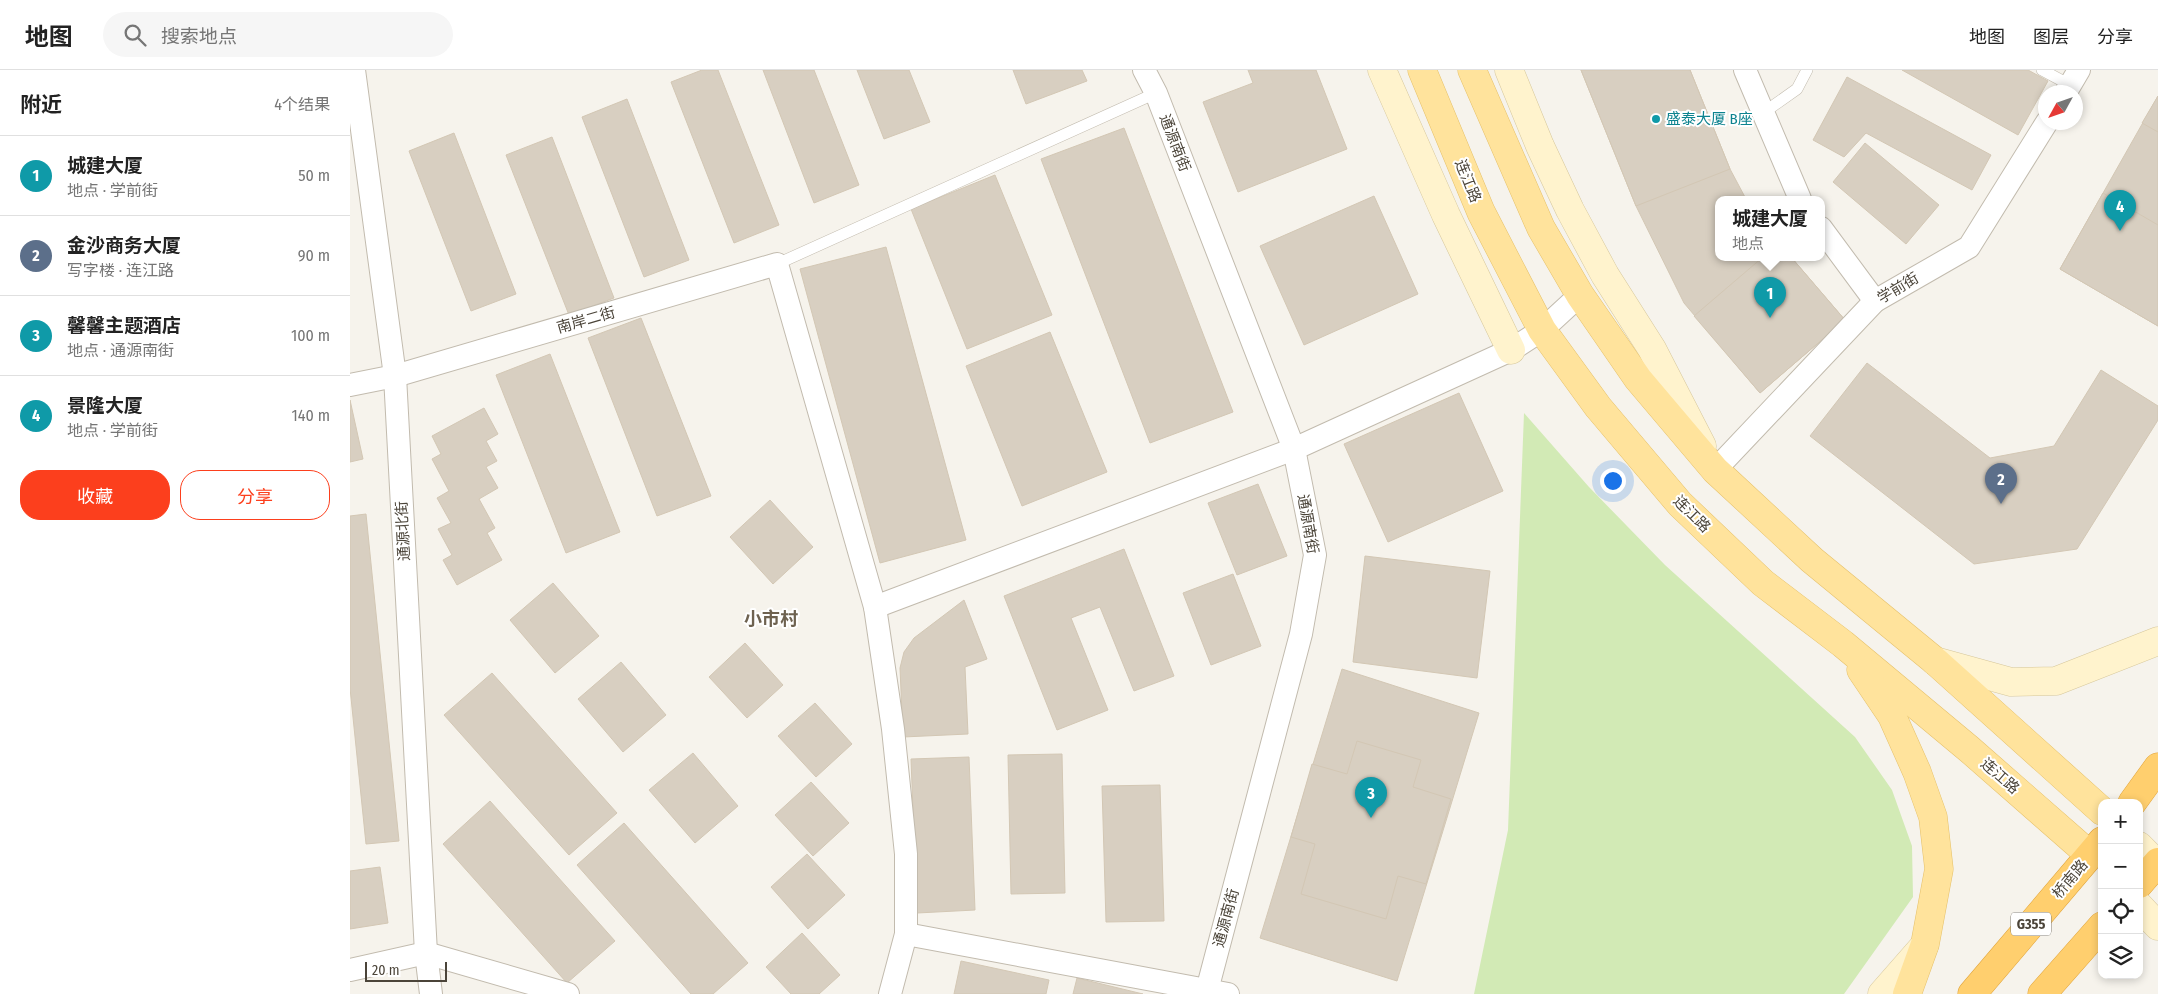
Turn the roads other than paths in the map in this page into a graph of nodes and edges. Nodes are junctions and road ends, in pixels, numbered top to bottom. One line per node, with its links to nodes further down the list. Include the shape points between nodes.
1 (354, 70): 21 (street, 通源北街)
2 (1144, 70): 11 (street, 通源南街)
3 (1382, 70): 20 (main road, via 1446,215)
4 (1422, 70): 19 (main road, 连江路, via 1481,212)
5 (1472, 70): 17 (main road, via 1541,228)
6 (1509, 70): 24 (main road, via 1570,210 1605,275 1652,349)
7 (1745, 70): 12 (street)
8 (1807, 70): 12 (lane, via 1797,89)
9 (2042, 70): 10 (lane)
10 (2072, 83)
11 (1156, 93): 16 (lane); 23 (street, 通源南街)
12 (1763, 113): 14 (street)
13 (2042, 130): 18 (street, 学前街, via 1969,246)
14 (1799, 196)
15 (1825, 233): 18 (street)
16 (777, 264): 21 (street, 南岸二街); 25 (street)
17 (1580, 295): 19 (street); 24 (main road, via 1638,379)
18 (1875, 301): 24 (street, 学前街)
19 (1542, 330): 20 (street); 27 (main road, 连江路, via 1598,407 1680,504 1763,583)
20 (1511, 350): 23 (street)
21 (395, 376): 22 (street, 南岸二街); 38 (street, 通源北街)
22 (350, 385)
23 (1294, 449): 25 (street); 40 (street, 通源南街, via 1315,555 1301,634)
24 (1715, 470): 28 (main road, via 1812,560)
25 (875, 607): 36 (street, via 893,729 906,854)
26 (2158, 641): 28 (main road, via 2056,681 2011,682)
27 (1843, 644): 32 (main road, 连江路); 37 (main road, via 1892,716 1933,817 1939,869)
28 (1935, 661): 31 (main road)
29 (2158, 767): 30 (highway)
30 (2135, 799)
31 (2098, 807)
32 (2098, 854): 46 (highway, 桥南路 / G355)
33 (2143, 910): 34 (main road)
34 (2158, 926)
35 (2098, 931): 47 (highway)
36 (906, 934): 40 (street); 43 (street)
37 (1925, 944): 44 (main road); 45 (main road)
38 (426, 953): 39 (street); 41 (street, 通源北街); 42 (street)
39 (350, 970)
40 (1214, 992)
41 (431, 994)
42 (568, 994)
43 (890, 994)
44 (1882, 994)
45 (1907, 994)
46 (1972, 994)
47 (2042, 994)

